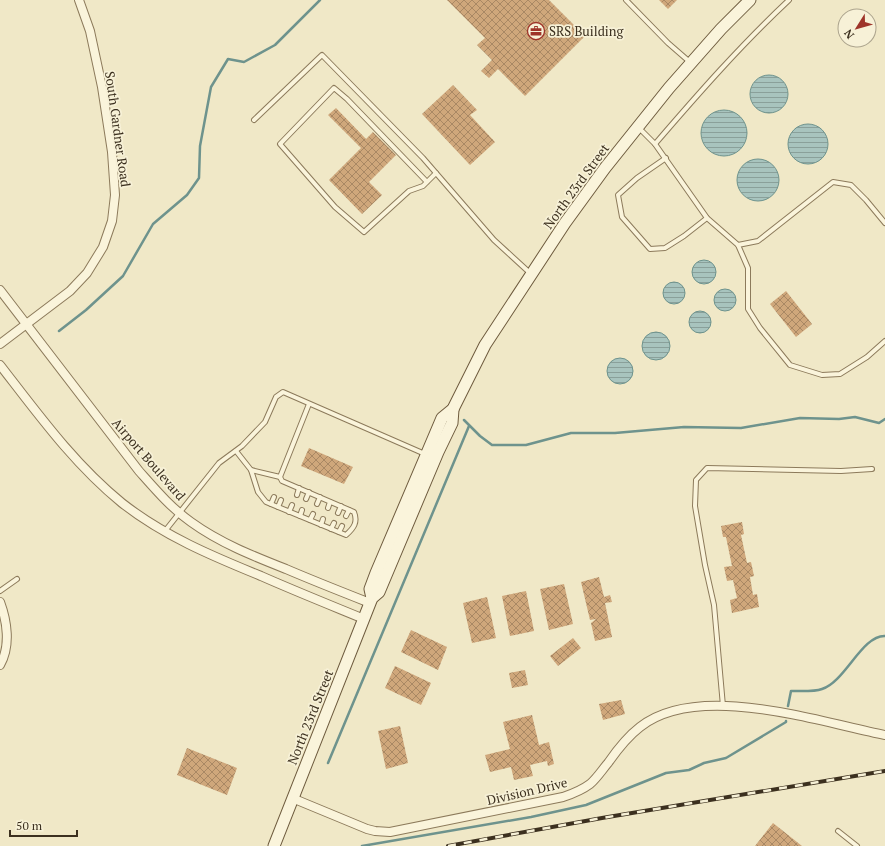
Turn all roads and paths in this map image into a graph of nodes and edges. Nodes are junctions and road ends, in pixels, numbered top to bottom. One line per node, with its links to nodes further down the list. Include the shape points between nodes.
1 (79, 0): 17 (street, South Gardner Road, via 90,31 112,152 115,195 112,221 103,247 87,273 70,291)
2 (626, 0): 5 (lane)
3 (789, 0): 8 (lane, via 695,97)
4 (747, 1): 5 (main road, North 23rd Street)
5 (691, 63): 7 (main road, North 23rd Street)
6 (254, 120): 10 (lane, via 322,55)
7 (638, 126): 8 (lane); 15 (main road, North 23rd Street, via 565,223)
8 (655, 144): 9 (lane)
9 (666, 158): 12 (lane); 12 (lane, via 618,195 622,217 650,250 665,248)
10 (436, 173): 11 (lane); 15 (lane, via 494,240)
11 (427, 182): 11 (lane, via 424,186 409,191 364,232 335,207 280,144 334,88)
12 (708, 218): 14 (lane)
13 (885, 223): 14 (lane, via 851,184 833,182 758,240)
14 (738, 245): 18 (lane, via 748,268 748,309 790,365 822,375 840,374 867,357)
15 (532, 274): 22 (main road, North 23rd Street, via 485,345)
16 (0, 290): 17 (street, Airport Boulevard)
17 (26, 324): 19 (street, South Gardner Road); 47 (street, Airport Boulevard, via 139,470 159,494)
18 (885, 341)
19 (0, 344)
20 (0, 365): 59 (street, via 57,438 86,469 122,503)
21 (309, 404): 23 (lane, via 283,392 276,397 265,422); 24 (lane); 27 (lane)
22 (453, 409): 24 (main road, North 23rd Street, via 442,418); 63 (main road, North 23rd Street, via 452,424 435,458 379,592)
23 (236, 451): 26 (lane); 47 (lane, via 219,463)
24 (426, 454): 63 (main road, North 23rd Street, via 370,589)
25 (872, 469): 68 (lane, via 841,471 708,468 696,480 695,506 714,605)
26 (251, 470): 27 (lane); 39 (lane, via 258,492)
27 (281, 479): 28 (lane); 29 (lane)
28 (289, 484): 30 (lane); 31 (lane)
29 (279, 487)
30 (299, 488): 32 (lane); 33 (lane)
31 (286, 490)
32 (309, 492): 34 (lane); 36 (lane)
33 (297, 495)
34 (320, 497): 38 (lane); 40 (lane)
35 (274, 498): 39 (lane)
36 (306, 499)
37 (281, 500): 43 (lane)
38 (330, 502): 42 (lane); 44 (lane)
39 (271, 504): 43 (lane)
40 (317, 504)
41 (292, 505): 48 (lane)
42 (341, 506): 46 (lane); 49 (lane)
43 (278, 507): 48 (lane)
44 (328, 508)
45 (302, 510): 51 (lane)
46 (349, 510): 52 (lane); 60 (lane, via 354,512 356,518 353,529 346,535)
47 (179, 512): 59 (lane); 63 (street, Airport Boulevard, via 190,522 248,554)
48 (289, 512): 51 (lane)
49 (338, 513)
50 (313, 514): 54 (lane)
51 (300, 516): 54 (lane)
52 (346, 516)
53 (324, 519): 56 (lane)
54 (310, 520): 56 (lane)
55 (334, 523): 58 (lane)
56 (321, 525): 58 (lane)
57 (342, 526): 60 (lane)
58 (331, 529): 60 (lane)
59 (165, 532): 65 (street, via 212,557)
60 (339, 532)
61 (16, 579): 62 (lane)
62 (0, 591)
63 (371, 601): 65 (main road, North 23rd Street)
64 (0, 602): 66 (street, via 4,611)
65 (364, 619): 70 (main road, North 23rd Street)
66 (2, 622): 67 (street, via 7,639)
67 (0, 665)
68 (723, 706): 69 (street, Division Drive, via 784,713); 70 (street, Division Drive, via 694,707 654,719 633,733 590,784 562,797 390,832 367,829)
69 (885, 735)
70 (292, 798): 72 (main road, North 23rd Street)
71 (838, 831): 73 (lane)
72 (274, 846)
73 (856, 846)

